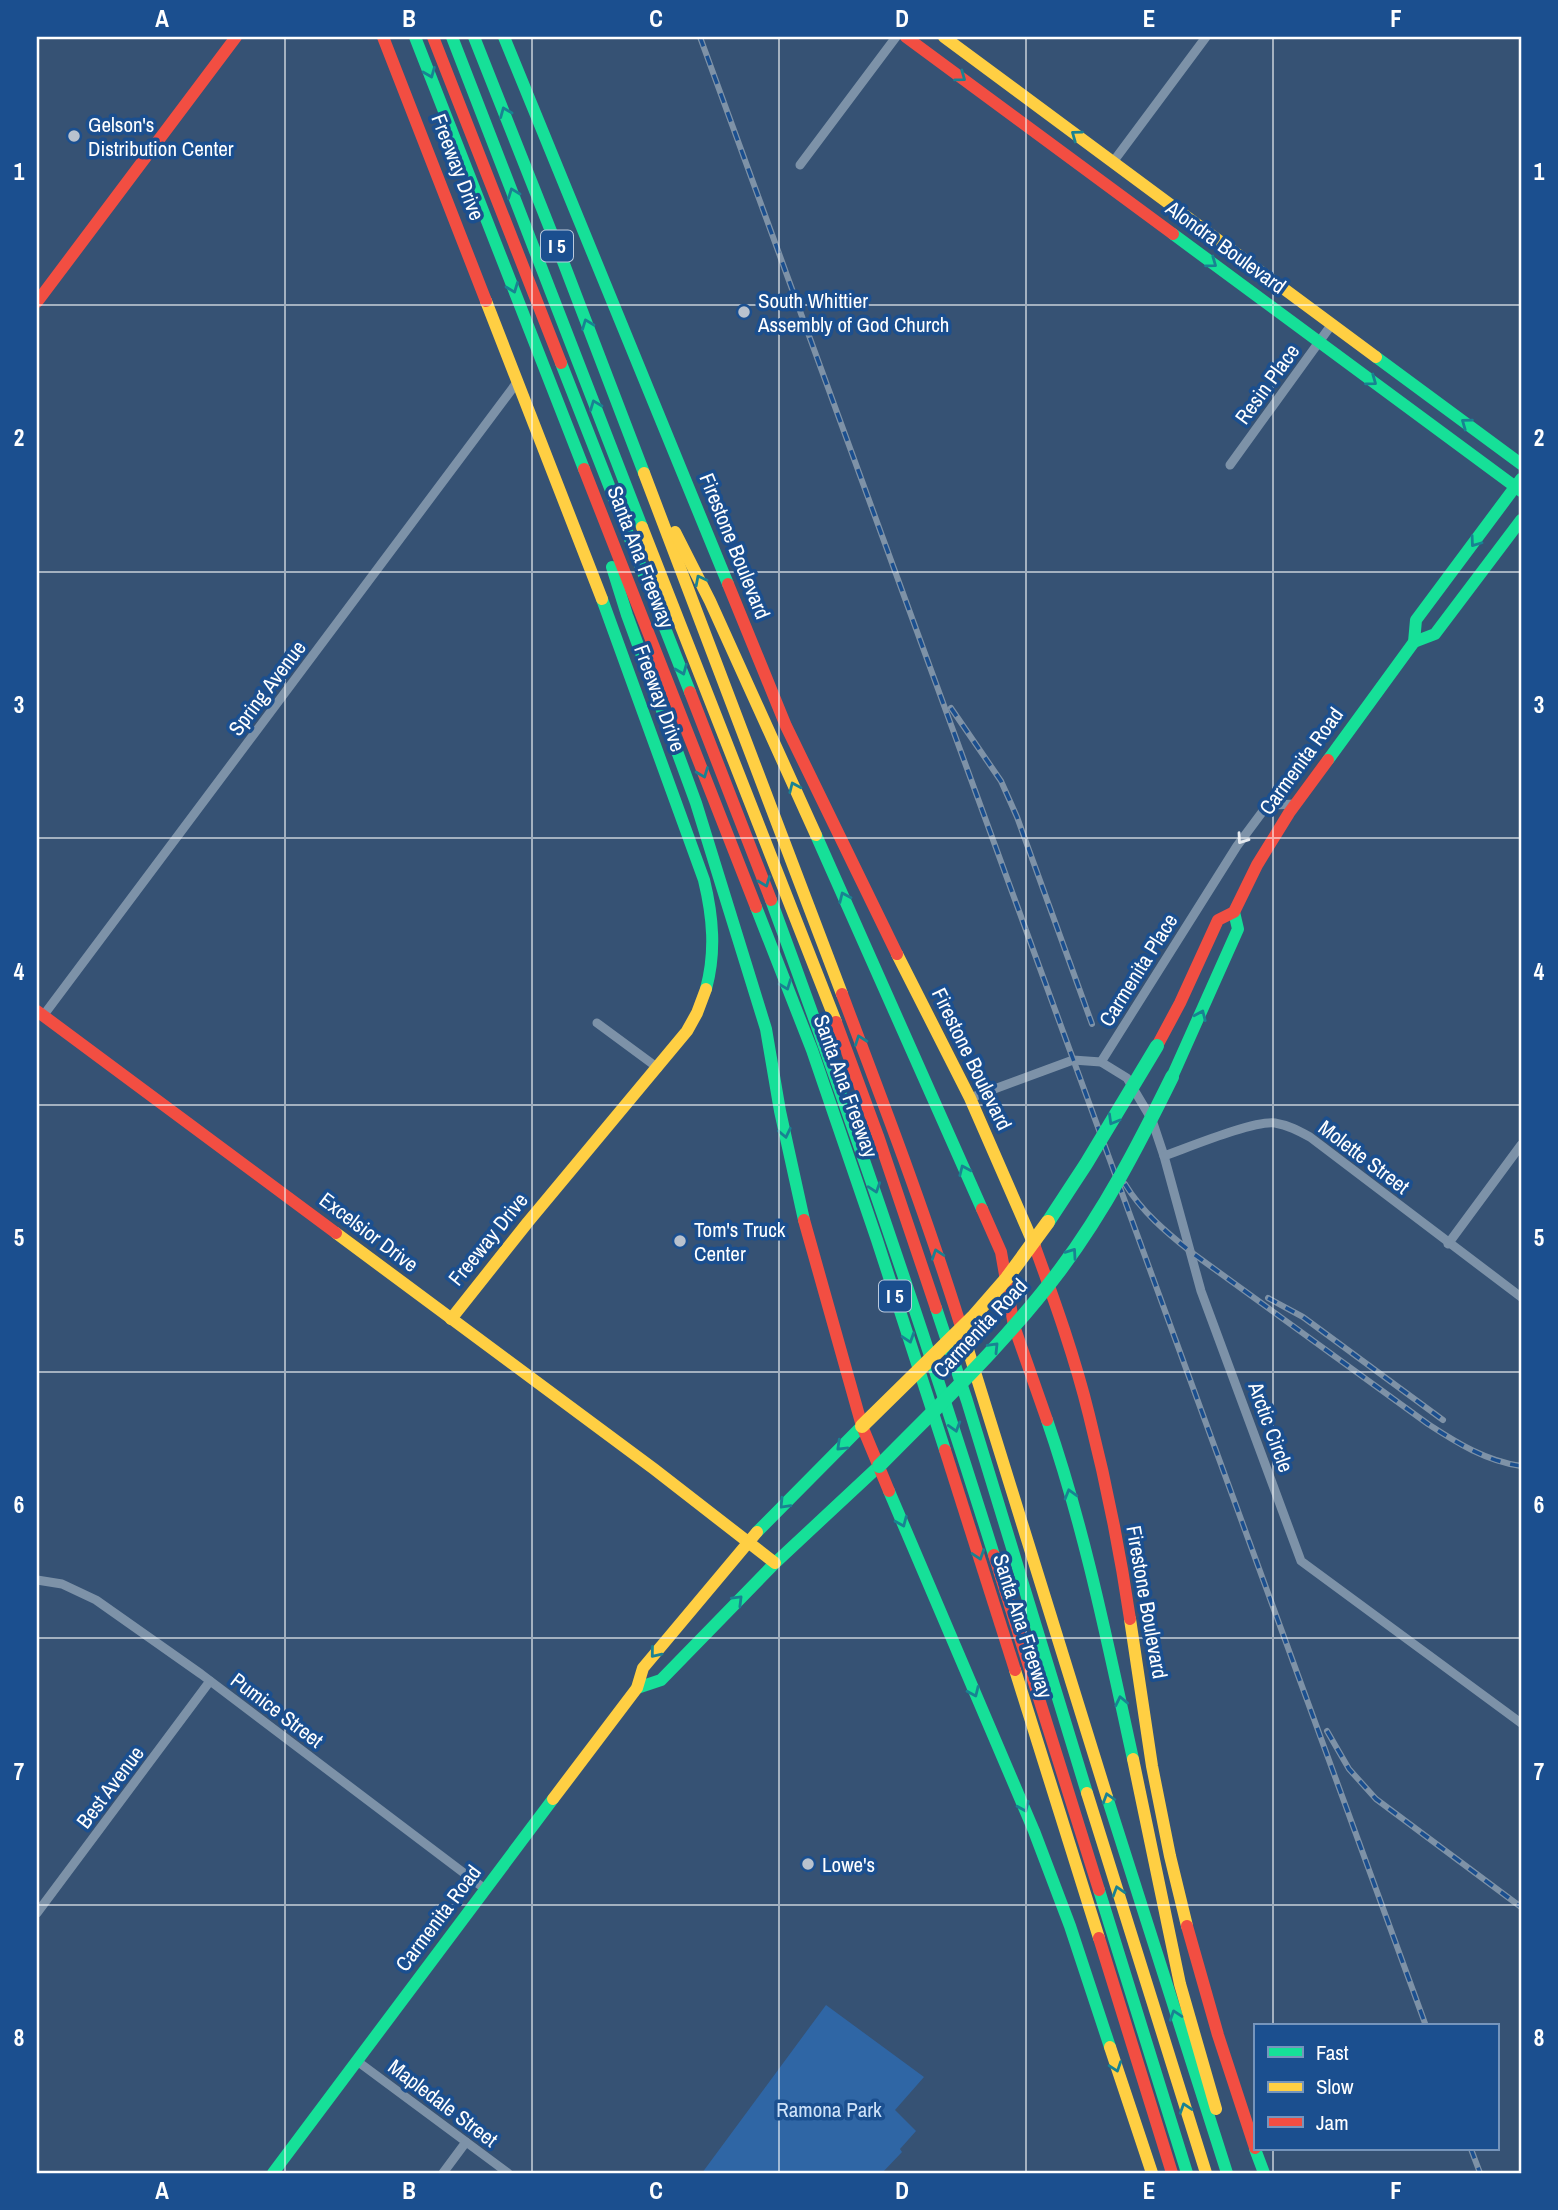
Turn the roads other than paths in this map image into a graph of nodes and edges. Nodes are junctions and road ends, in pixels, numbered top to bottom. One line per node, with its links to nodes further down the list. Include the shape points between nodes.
1 (236, 37): 16 (main road)
2 (383, 37): 19 (main road, Freeway Drive)
3 (415, 37): 20 (main road, Santa Ana Freeway / I 5, one-way to 20)
4 (433, 37): 60 (main road, one-way to 60, via 819,1029 953,1420)
5 (452, 37): 61 (main road, one-way to 5, via 967,1401 878,1136)
6 (474, 37): 21 (main road, Santa Ana Freeway / I 5, one-way to 6)
7 (504, 37): 33 (main road, Firestone Boulevard, via 786,726)
8 (896, 37): 13 (street)
9 (906, 37): 15 (main road, Alondra Boulevard, one-way to 15)
10 (944, 37): 12 (main road, Alondra Boulevard, one-way to 10)
11 (1206, 37): 12 (street)
12 (1113, 162): 14 (main road, Alondra Boulevard)
13 (800, 165)
14 (1171, 204): 15 (main road); 17 (main road, Alondra Boulevard)
15 (1157, 222): 18 (main road, Alondra Boulevard, one-way to 18)
16 (37, 302)
17 (1332, 324): 18 (street, Resin Place); 22 (main road, Alondra Boulevard, one-way to 17)
18 (1319, 342): 23 (street, Resin Place); 24 (main road, Alondra Boulevard, one-way to 24)
19 (519, 381): 29 (street, Spring Avenue); 32 (main road, Freeway Drive, via 711,905 714,943 705,995 687,1031)
20 (571, 436): 41 (main road, one-way to 41, via 627,615 696,803 745,955 766,1029 800,1204); 59 (main road, Santa Ana Freeway / I 5, one-way to 59, via 812,1050 1038,1742)
21 (637, 457): 37 (main road, one-way to 21, via 1001,1252 866,946 710,601); 62 (main road, Santa Ana Freeway / I 5, one-way to 21, via 950,1291 818,927)
22 (1521, 464)
23 (1230, 465)
24 (1519, 485): 26 (main road, Carmenita Road, one-way to 26, via 1416,620)
25 (1521, 520): 26 (main road, Carmenita Road, via 1435,634)
26 (1414, 642): 27 (main road, Carmenita Road)
27 (1295, 804): 28 (main road, Carmenita Road); 31 (street, Carmenita Place, one-way to 31, via 1270,806 1255,820)
28 (1234, 912): 37 (main road, Carmenita Road, one-way to 37, bridge, via 1218,920 1157,1046 1080,1175); 40 (main road, Carmenita Road, one-way to 28, bridge, via 1101,1210 1139,1144 1238,929)
29 (40, 1014): 39 (main road, Excelsior Drive)
30 (597, 1023): 32 (street)
31 (1101, 1062): 33 (street, via 1073,1060); 35 (street, Arctic Circle, via 1126,1078 1152,1120)
32 (658, 1068): 39 (main road, Freeway Drive)
33 (970, 1098): 53 (main road, Firestone Boulevard, via 1033,1242 1089,1414 1123,1574 1170,1856 1193,1949)
34 (1521, 1145): 36 (street)
35 (1164, 1156): 36 (street, Molette Street, via 1251,1126 1272,1122 1292,1127); 48 (street, Arctic Circle, via 1202,1291 1301,1561)
36 (1448, 1244): 38 (street, Molette Street)
37 (1006, 1279): 40 (main road); 41 (main road, Carmenita Road, bridge)
38 (1521, 1297)
39 (451, 1319): 43 (main road, Excelsior Drive)
40 (1014, 1326): 42 (main road, Carmenita Road, one-way to 40, bridge); 62 (main road, one-way to 40, via 1214,2097 1180,1984 1089,1559)
41 (862, 1426): 42 (main road); 43 (main road, Carmenita Road, one-way to 43)
42 (878, 1466): 44 (main road, Carmenita Road); 58 (main road, one-way to 58, via 1034,1831)
43 (747, 1542): 44 (main road, Excelsior Drive); 47 (main road, Carmenita Road, one-way to 47, via 643,1668)
44 (775, 1563): 47 (main road, Carmenita Road, one-way to 44, via 662,1680)
45 (37, 1580): 46 (street, Pumice Street, via 62,1584 90,1597)
46 (211, 1681): 49 (street, Pumice Street); 50 (street, Best Avenue)
47 (637, 1688): 49 (main road, Carmenita Road)
48 (1521, 1723)
49 (485, 1889): 51 (main road, Carmenita Road)
50 (37, 1913)
51 (357, 2062): 52 (street, Mapledale Street); 55 (main road, Carmenita Road)
52 (466, 2142): 56 (street); 57 (street, Mapledale Street)
53 (1254, 2146)
54 (1255, 2150): 63 (main road, Firestone Boulevard)
55 (273, 2173)
56 (443, 2173)
57 (508, 2173)
58 (1152, 2173)
59 (1172, 2173)
60 (1187, 2173)
61 (1206, 2173)
62 (1229, 2173)
63 (1264, 2173)

